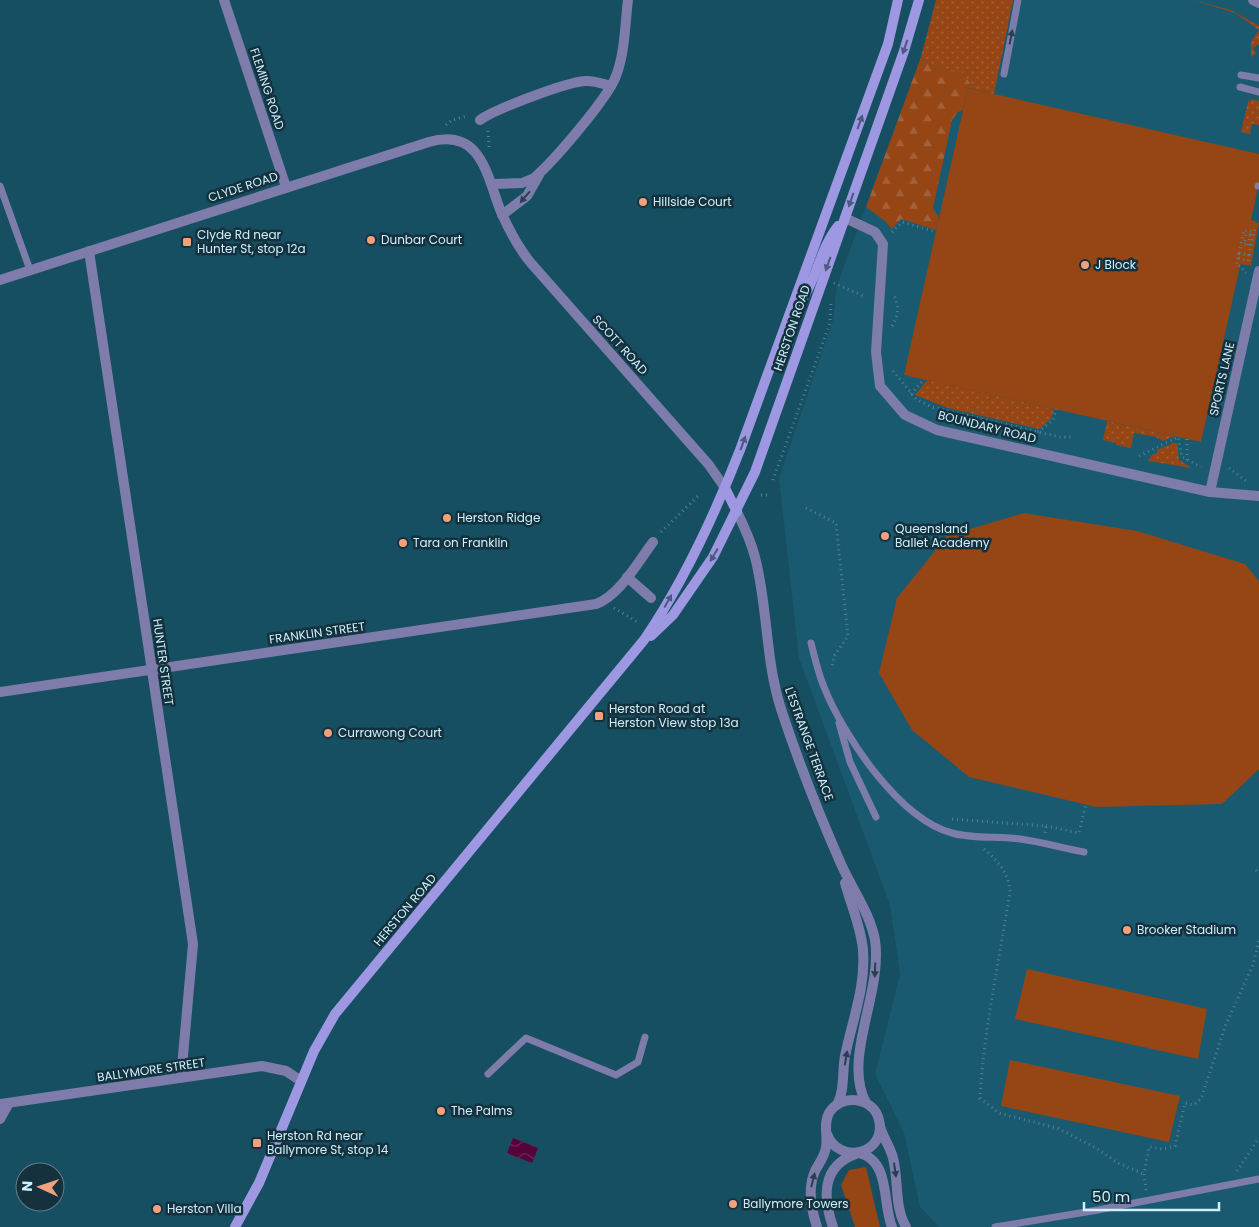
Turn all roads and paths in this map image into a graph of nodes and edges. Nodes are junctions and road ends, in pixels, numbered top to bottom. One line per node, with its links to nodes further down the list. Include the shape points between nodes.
1 (224, 0): 19 (street, FLEMING ROAD)
2 (628, 0): 11 (street, via 620,65)
3 (898, 0): 39 (main road, HERSTON ROAD, one-way to 3, via 888,44)
4 (919, 0): 21 (main road, HERSTON ROAD, one-way to 21)
5 (1018, 0): 8 (lane, one-way to 5)
6 (1253, 0): 7 (street)
7 (1259, 3)
8 (1004, 74)
9 (1242, 75): 10 (lane)
10 (1259, 78)
11 (611, 86): 14 (street, via 578,82 497,110); 16 (street)
12 (1240, 87): 13 (lane)
13 (1259, 92)
14 (480, 120)
15 (486, 168): 17 (street, SCOTT ROAD); 19 (street, CLYDE ROAD, via 472,149 457,141 443,139)
16 (540, 172): 17 (street, via 522,183); 20 (street, one-way to 20, via 526,196)
17 (492, 184): 20 (street, SCOTT ROAD)
18 (0, 186): 32 (lane)
19 (286, 186): 28 (street, CLYDE ROAD)
20 (502, 215): 53 (street, SCOTT ROAD, via 530,262 709,465)
21 (844, 218): 39 (main road, via 828,238 807,292); 54 (street, BOUNDARY ROAD, via 875,232 883,244 876,352 880,386 905,415 937,430); 60 (main road, HERSTON ROAD, one-way to 60, via 772,425)
22 (888, 228): 23 (path)
23 (892, 232): 24 (path, via 902,222); 26 (path)
24 (936, 232)
25 (1253, 232): 27 (path); 27 (path, via 1246,234 1244,244); 29 (path, via 1244,230)
26 (894, 237)
27 (1250, 245): 30 (path)
28 (89, 251): 32 (street, CLYDE ROAD); 68 (street, HUNTER STREET)
29 (1239, 252): 30 (path); 31 (path)
30 (1249, 255): 31 (path, via 1248,261)
31 (1238, 258): 34 (path, via 1236,265)
32 (30, 270): 35 (street, CLYDE ROAD)
33 (1259, 271): 54 (street, SPORTS LANE)
34 (1246, 273)
35 (0, 280)
36 (834, 283): 38 (path)
37 (895, 285): 40 (path, via 898,317)
38 (866, 297)
39 (791, 312): 53 (main road, HERSTON ROAD, one-way to 39)
40 (891, 329)
41 (891, 363): 43 (path, via 893,371)
42 (924, 380): 43 (path)
43 (911, 394): 45 (path, via 947,412)
44 (1056, 409): 45 (path, via 1053,420)
45 (1038, 432): 46 (path)
46 (1071, 438)
47 (1187, 439): 49 (path)
48 (1139, 456): 49 (path, via 1178,437 1182,457)
49 (1187, 460): 50 (path)
50 (1201, 466)
51 (1229, 468): 52 (path)
52 (1250, 482)
53 (725, 488): 60 (main road); 66 (main road, HERSTON ROAD, one-way to 53, via 675,589)
54 (1210, 492): 58 (street, BOUNDARY ROAD)
55 (700, 494): 61 (path)
56 (761, 495): 57 (path)
57 (767, 495)
58 (1259, 496)
59 (806, 508): 69 (path, via 836,523 848,636 832,663)
60 (737, 512): 66 (main road, HERSTON ROAD, one-way to 66, via 694,586 666,623); 77 (street, L'ESTRANGE TERRACE, via 756,561 777,694 786,725)
61 (653, 542): 62 (street, FRANKLIN STREET)
62 (627, 578): 63 (street); 68 (street, FRANKLIN STREET, via 596,604)
63 (651, 598)
64 (616, 609): 65 (path)
65 (638, 622)
66 (644, 640): 85 (main road, HERSTON ROAD, via 335,1014)
67 (811, 643): 71 (lane, via 823,686)
68 (151, 670): 70 (street, FRANKLIN STREET); 84 (street, HUNTER STREET, via 193,944)
69 (835, 678)
70 (0, 692)
71 (837, 716): 73 (lane, via 850,762); 76 (lane, via 880,779 924,820 952,833 1021,839)
72 (1086, 804): 74 (path, via 1079,833)
73 (876, 818)
74 (948, 818)
75 (981, 847): 94 (path, via 1004,870 1010,892 982,1060 980,1098 999,1114 1057,1128)
76 (1084, 852)
77 (841, 865): 78 (street, L'ESTRANGE TERRACE); 79 (street, L'ESTRANGE TERRACE)
78 (864, 910): 79 (street); 87 (street, L'ESTRANGE TERRACE, one-way to 87, via 876,953 874,990 859,1055 859,1079)
79 (854, 914): 88 (street, L'ESTRANGE TERRACE, one-way to 79, via 842,1093 845,1059 863,972 862,947)
80 (1259, 940): 81 (path)
81 (1257, 956): 94 (path, via 1226,1024 1201,1100 1194,1105 1184,1103 1174,1146 1163,1149 1149,1147)
82 (645, 1037): 83 (lane, via 638,1062 616,1075 526,1038)
83 (488, 1074)
84 (181, 1078): 85 (street, BALLYMORE STREET, via 262,1066 286,1071); 86 (street, BALLYMORE STREET)
85 (301, 1082): 98 (main road, HERSTON ROAD, via 258,1183)
86 (4, 1103): 89 (street)
87 (866, 1103): 88 (street, via 853,1100); 90 (street, L'ESTRANGE TERRACE, via 875,1111)
88 (837, 1105): 91 (street, L'ESTRANGE TERRACE, via 827,1118)
89 (0, 1119)
90 (880, 1125): 93 (street, via 875,1142); 102 (street, L'ESTRANGE TERRACE, one-way to 102, via 893,1158 900,1212)
91 (827, 1134): 93 (street, via 839,1150); 99 (street, L'ESTRANGE TERRACE, one-way to 91, via 811,1183 825,1152)
92 (1259, 1138): 96 (path)
93 (858, 1153): 100 (street, via 838,1164 827,1182 826,1199); 101 (street, via 870,1157 880,1171)
94 (1144, 1174): 97 (path)
95 (1259, 1179): 96 (lane)
96 (1229, 1184): 97 (lane)
97 (1147, 1200): 103 (lane)
98 (235, 1227)
99 (817, 1227)
100 (833, 1227)
101 (892, 1227)
102 (906, 1227)
103 (995, 1227)

